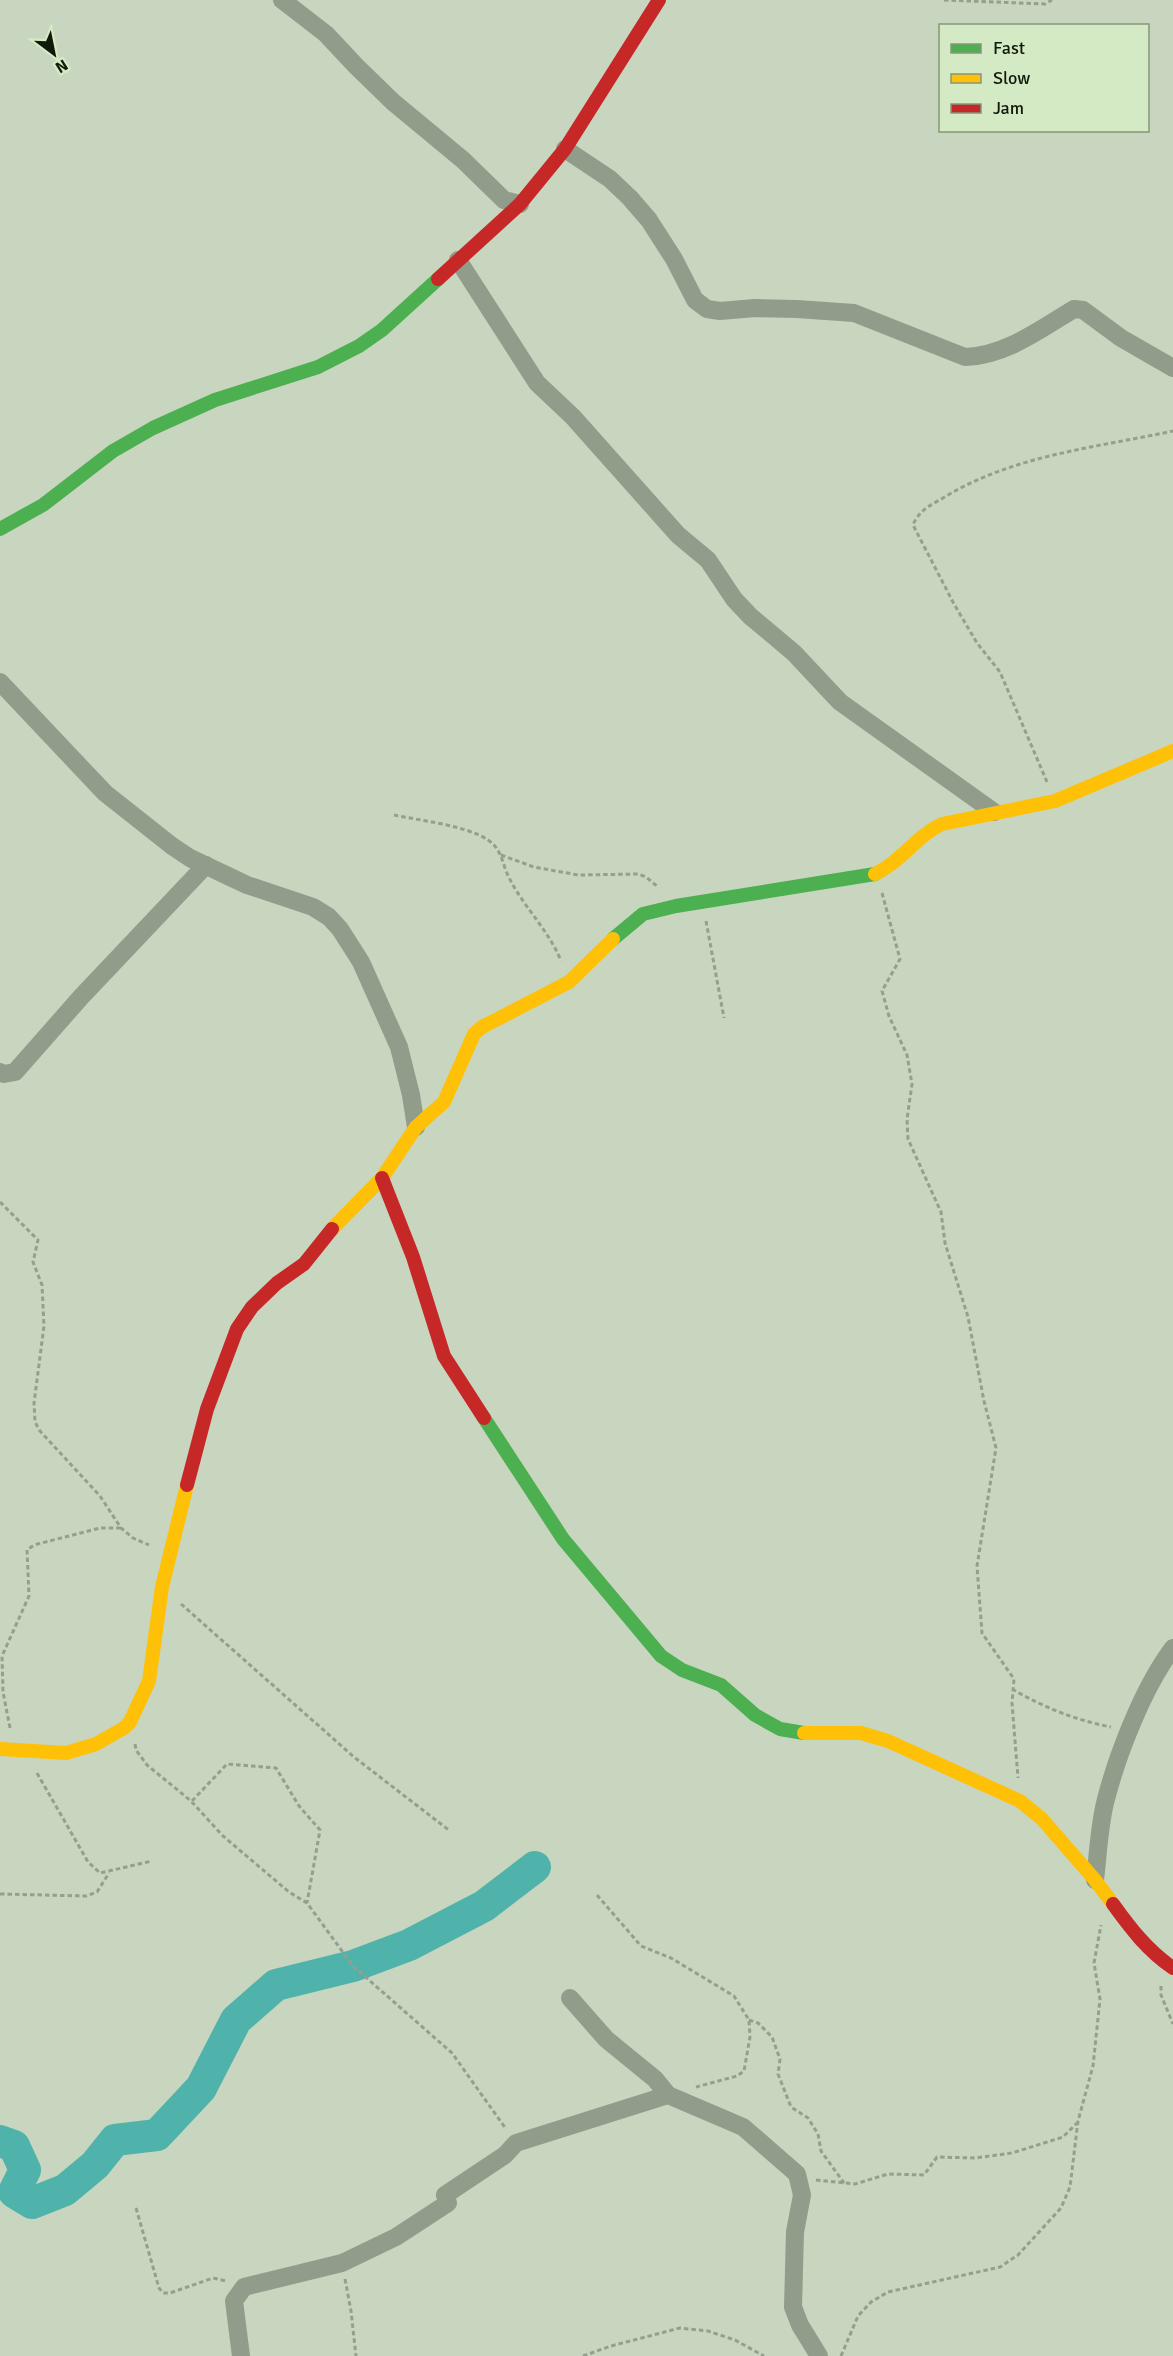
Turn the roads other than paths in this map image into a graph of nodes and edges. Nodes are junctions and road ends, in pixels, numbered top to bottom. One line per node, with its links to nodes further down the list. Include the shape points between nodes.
1 (282, 0): 4 (street, via 326,34 386,95 504,200)
2 (659, 0): 3 (street)
3 (565, 149): 4 (street); 6 (street, via 610,179 650,220 695,300 707,309 854,313 965,357 989,353 1048,327 1074,309 1083,310)
4 (520, 204): 5 (street)
5 (458, 260): 7 (street, via 390,323 358,346 318,367 215,400 153,428 113,451 43,505); 10 (street, via 537,383 573,417 678,535 708,560 750,616 794,653 840,702)
6 (1173, 368)
7 (0, 530)
8 (0, 682): 11 (street, via 105,793 172,846)
9 (1173, 751): 10 (street, via 1055,801)
10 (994, 812): 13 (street, via 937,825 877,874 643,914 569,982 474,1034 444,1102)
11 (206, 865): 12 (street, via 15,1072); 13 (street, via 247,885 313,907 340,929 361,963 399,1047)
12 (0, 1072)
13 (416, 1127): 14 (street)
14 (382, 1178): 16 (street, via 304,1264 252,1307 237,1329 207,1410 172,1540 149,1681 130,1722 96,1744 66,1753); 17 (street, via 413,1257 444,1356 563,1539 661,1656 682,1670 722,1685 755,1715 780,1730 861,1733 888,1741 1020,1801 1042,1819)
15 (1173, 1648): 17 (street, via 1158,1669 1131,1730 1105,1804)
16 (13, 1750)
17 (1095, 1880): 18 (street, via 1137,1937)
18 (1173, 1968)
19 (570, 1998): 20 (street, via 606,2039 655,2079)
20 (668, 2095): 21 (street, via 516,2143 505,2155 445,2195 448,2203 396,2237 342,2263 244,2287 234,2301); 22 (street, via 743,2127 797,2174 802,2195 795,2232 794,2307)
21 (242, 2356)
22 (819, 2356)

